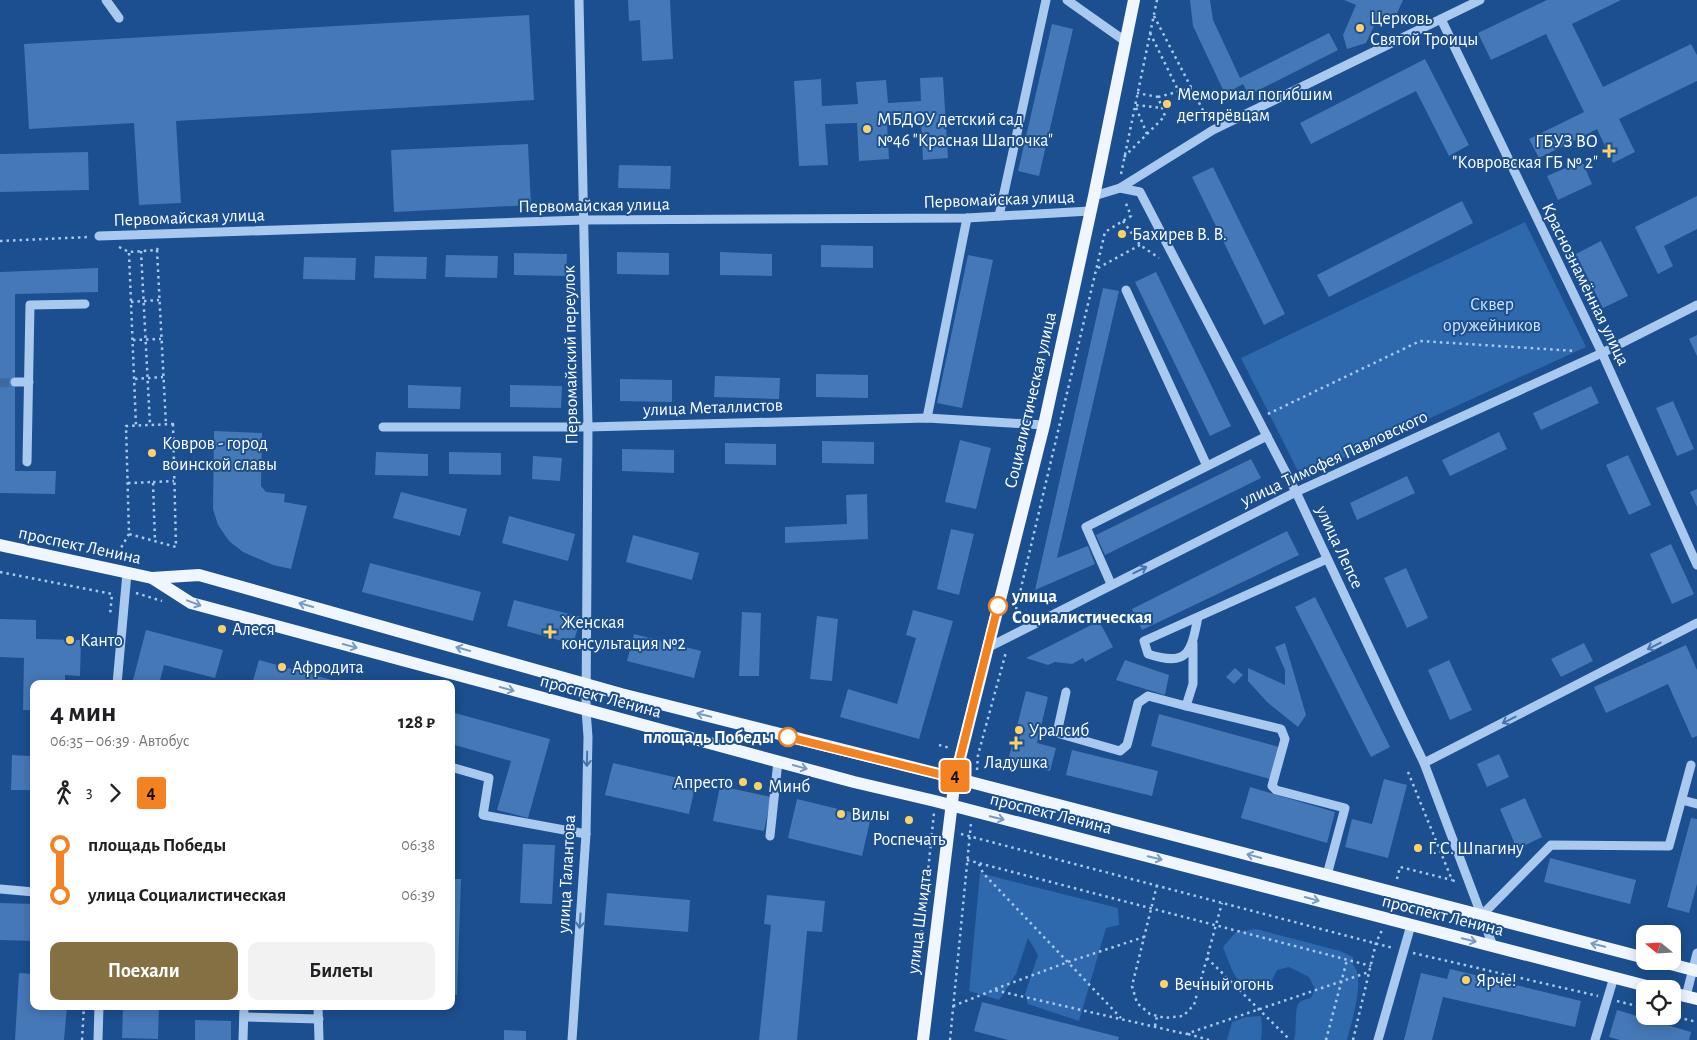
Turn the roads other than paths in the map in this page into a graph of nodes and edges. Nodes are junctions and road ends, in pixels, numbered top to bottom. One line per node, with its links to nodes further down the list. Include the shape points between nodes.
1 (106, 0): 7 (street)
2 (579, 0): 15 (street, Первомайский переулок)
3 (1046, 0): 13 (street)
4 (1067, 0): 9 (street)
5 (1134, 0): 9 (main road, Социалистическая улица)
6 (1480, 0): 8 (street, Первомайская улица)
7 (119, 18)
8 (1441, 19): 10 (street, Первомайская улица, via 1213,130); 20 (street, Краснознамённая улица)
9 (1125, 41): 11 (main road, Социалистическая улица)
10 (1120, 188): 11 (street, Первомайская улица); 27 (street, улица Лепсе, via 1140,192)
11 (1094, 196): 12 (main road, Социалистическая улица)
12 (1090, 211): 13 (street, Первомайская улица); 24 (main road, Социалистическая улица)
13 (999, 216): 14 (street, Первомайская улица)
14 (967, 218): 15 (street, Первомайская улица); 23 (street)
15 (584, 220): 16 (street, Первомайская улица); 26 (street, Первомайский переулок)
16 (99, 236)
17 (1126, 290): 29 (street)
18 (84, 304): 22 (street, via 30,305)
19 (1697, 304): 20 (street, улица Тимофея Павловского)
20 (1602, 353): 30 (street, улица Тимофея Павловского); 33 (street, Краснознамённая улица)
21 (15, 382): 22 (street)
22 (29, 382): 28 (street)
23 (927, 418): 24 (street, улица Металлистов); 26 (street, улица Металлистов)
24 (1044, 425): 40 (main road, Социалистическая улица)
25 (383, 427): 26 (street, улица Металлистов)
26 (588, 427): 42 (street, Первомайский переулок)
27 (1267, 436): 29 (street); 30 (street, улица Лепсе)
28 (27, 462)
29 (1207, 466): 36 (street, via 1086,527)
30 (1296, 492): 32 (street, улица Лепсе); 36 (street, улица Тимофея Павловского, one-way to 30)
31 (0, 546): 34 (main road, проспект Ленина)
32 (1328, 558): 37 (street); 47 (street, улица Лепсе)
33 (1697, 565)
34 (127, 573): 35 (main road, проспект Ленина); 41 (street)
35 (152, 578): 42 (main road, проспект Ленина, one-way to 35, via 199,575); 45 (main road, проспект Ленина, one-way to 45, via 191,603)
36 (1111, 584): 40 (street, улица Тимофея Павловского)
37 (1198, 617): 39 (street); 39 (street, via 1144,641 1148,654 1174,660 1185,655)
38 (1697, 623): 47 (street, one-way to 47)
39 (1193, 643): 44 (street, via 1193,684)
40 (987, 648): 50 (main road, Социалистическая улица)
41 (117, 680)
42 (586, 684): 45 (street, Первомайский переулок); 50 (main road, проспект Ленина, one-way to 42)
43 (1066, 692): 44 (street, via 1057,733 1120,751 1127,745 1138,703 1148,696)
44 (1186, 706): 56 (street, via 1281,729 1285,739 1272,786 1276,790 1345,808)
45 (586, 710): 46 (main road, проспект Ленина); 54 (street, улица Талантова, one-way to 54)
46 (778, 761): 53 (main road, проспект Ленина, one-way to 53); 55 (street)
47 (1424, 763): 59 (street, улица Лепсе)
48 (1691, 765): 51 (street)
49 (455, 768): 54 (street, via 490,778 483,815)
50 (955, 778): 53 (main road, Социалистическая улица); 56 (main road, проспект Ленина, one-way to 50)
51 (1682, 800): 52 (street); 59 (street, via 1669,846 1551,844)
52 (1697, 804)
53 (950, 805): 60 (main road, проспект Ленина, one-way to 60); 78 (main road, улица Шмидта)
54 (586, 834): 77 (street, улица Талантова, one-way to 77)
55 (770, 836)
56 (1327, 875): 59 (main road, проспект Ленина)
57 (0, 889): 58 (street)
58 (30, 892)
59 (1482, 916): 61 (street, улица Лепсе); 63 (main road, проспект Ленина, one-way to 59)
60 (1411, 925): 61 (main road, проспект Ленина, one-way to 61); 79 (street)
61 (1493, 946): 66 (main road, проспект Ленина)
62 (1697, 953): 65 (street)
63 (1636, 956)
64 (1681, 966): 65 (main road)
65 (1695, 970): 68 (street)
66 (1614, 977): 67 (main road, проспект Ленина); 80 (street)
67 (1636, 983)
68 (1691, 998)
69 (99, 1010): 74 (street)
70 (244, 1010): 72 (street)
71 (318, 1010): 73 (street)
72 (244, 1017): 73 (street); 75 (street)
73 (319, 1019): 76 (street)
74 (98, 1040)
75 (243, 1040)
76 (318, 1040)
77 (572, 1040)
78 (924, 1040)
79 (1378, 1040)
80 (1595, 1040)

